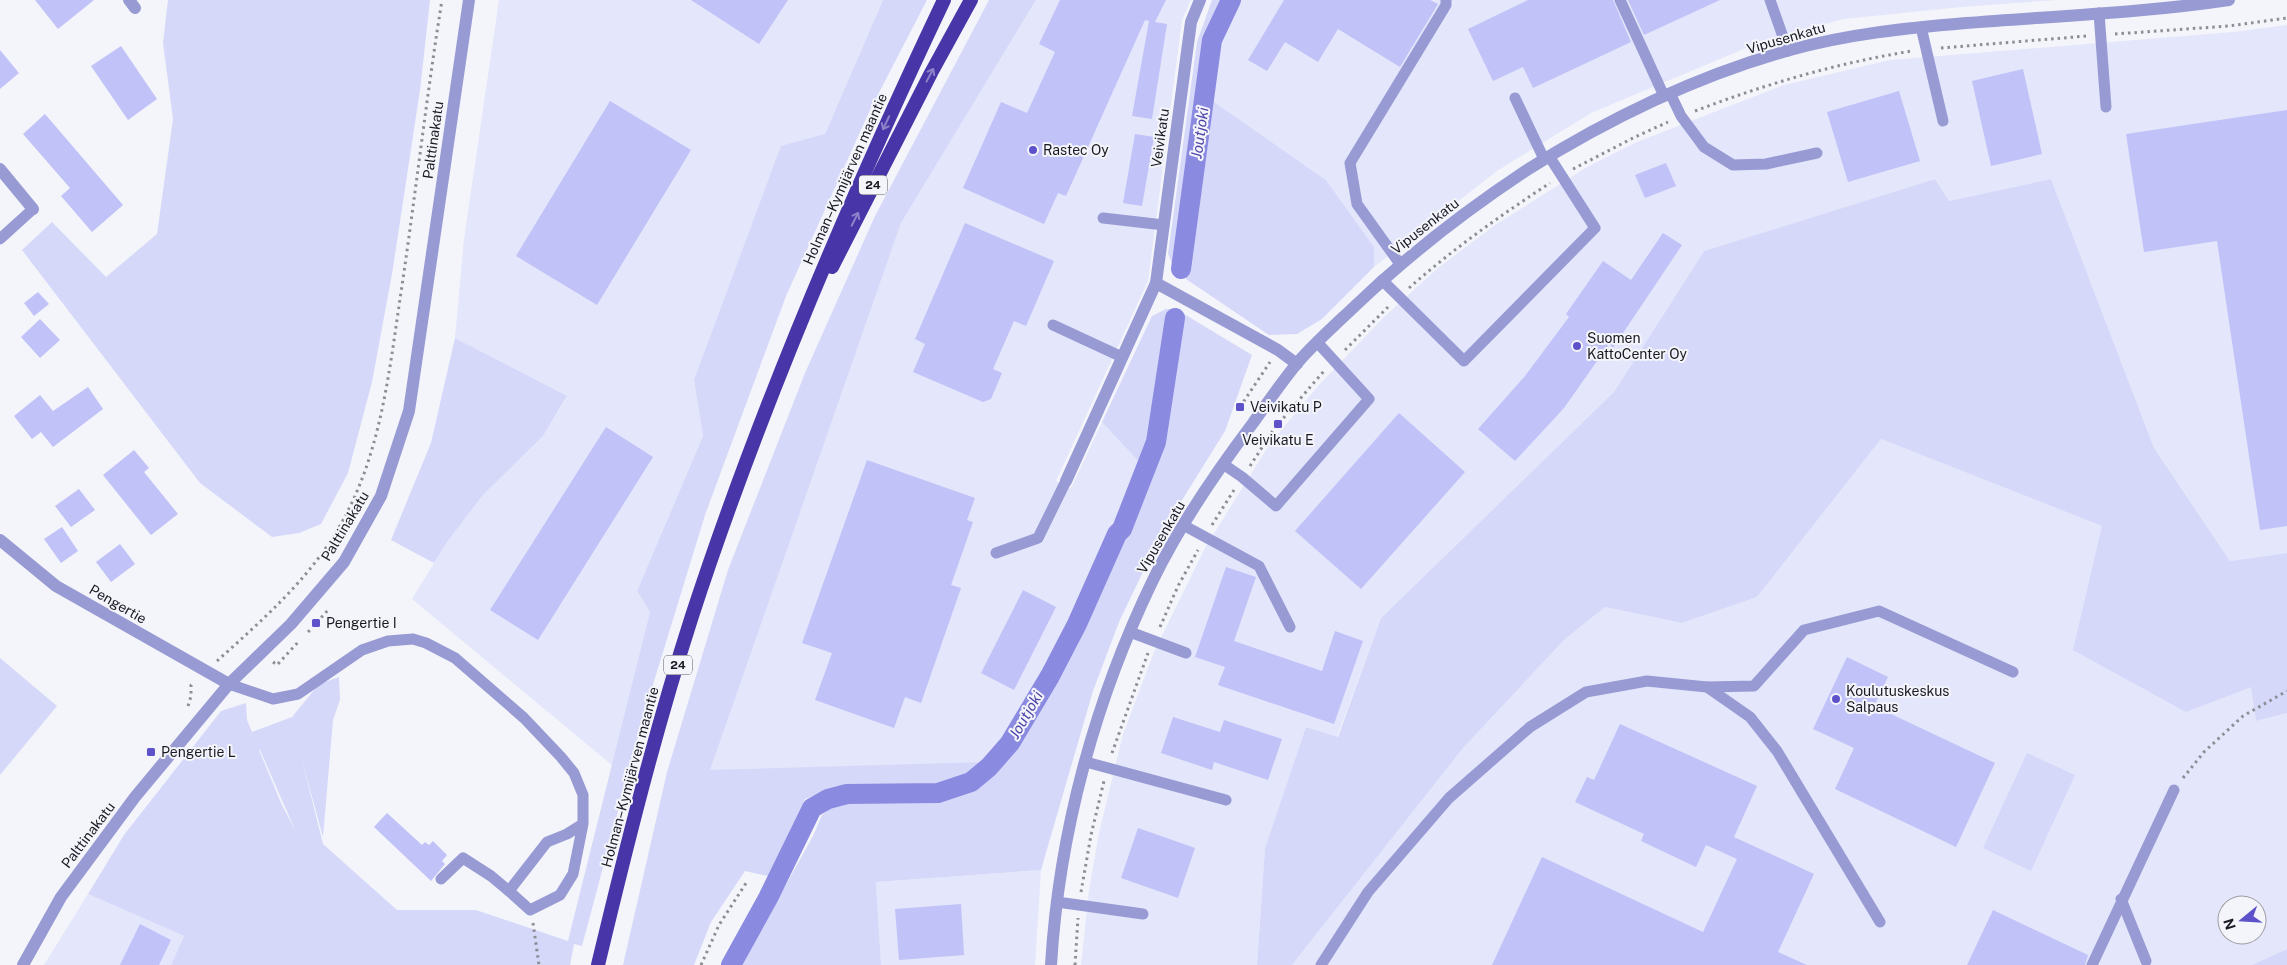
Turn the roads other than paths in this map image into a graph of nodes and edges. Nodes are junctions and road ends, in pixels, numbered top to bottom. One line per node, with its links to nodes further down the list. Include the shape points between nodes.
1 (469, 0): 41 (street, Palttinakatu, via 409,411 381,496 344,562 291,624)
2 (944, 0): 31 (highway, Holman–Kymijärven maantie / 24, one-way to 31, via 823,265)
3 (971, 0): 31 (highway, Holman–Kymijärven maantie / 24, one-way to 3, via 855,219)
4 (1200, 0): 22 (street, Veivikatu, via 1191,22)
5 (1446, 0): 24 (lane, via 1446,5 1350,163 1356,204)
6 (1620, 0): 13 (lane)
7 (1770, 0): 12 (lane)
8 (2229, 0): 9 (street, Vipusenkatu)
9 (2139, 5): 10 (street, Vipusenkatu)
10 (2099, 13): 11 (street, Vipusenkatu); 15 (lane)
11 (1921, 27): 12 (street, Vipusenkatu, via 1833,40); 16 (lane)
12 (1788, 51): 13 (street, Vipusenkatu)
13 (1667, 95): 17 (lane, via 1704,146 1733,165 1766,164); 18 (street, Vipusenkatu, via 1604,125)
14 (1515, 98): 18 (lane)
15 (2106, 107)
16 (1943, 122)
17 (1817, 153)
18 (1547, 158): 24 (street, Vipusenkatu, via 1492,193); 25 (lane, via 1562,175 1595,228 1464,361)
19 (0, 169): 20 (street)
20 (33, 209): 23 (lane)
21 (1103, 218): 22 (lane)
22 (1164, 225): 26 (street, Veivikatu)
23 (0, 239)
24 (1400, 264): 25 (street, Vipusenkatu)
25 (1382, 280): 28 (street, Vipusenkatu)
26 (1156, 283): 29 (street, Veivikatu); 30 (street, via 1278,350)
27 (1053, 324): 29 (lane)
28 (1317, 342): 30 (street, Vipusenkatu); 32 (lane, via 1369,399 1276,506)
29 (1122, 357): 33 (street, Veivikatu)
30 (1297, 364): 32 (street, Vipusenkatu)
31 (781, 373): 55 (highway, Holman–Kymijärven maantie / 24, via 692,617 658,729)
32 (1222, 464): 34 (street, Vipusenkatu)
33 (1066, 481): 36 (lane, via 1038,538)
34 (1183, 525): 37 (lane, via 1259,566); 38 (street, Vipusenkatu)
35 (0, 540): 41 (street, Pengertie, via 56,586)
36 (996, 554)
37 (1290, 627)
38 (1130, 632): 39 (lane); 43 (street, Vipusenkatu, via 1105,695)
39 (1186, 653)
40 (2013, 672): 42 (lane, via 1880,611 1804,630 1754,686)
41 (229, 684): 46 (lane, via 273,699 298,694 362,650 388,641 413,639 426,643 456,658 524,718 561,757 574,773 583,795); 54 (street, Palttinakatu, via 135,797 61,897)
42 (1707, 686): 52 (lane, via 1750,717 1777,751); 57 (lane, via 1647,681 1586,692 1530,727 1449,798 1368,892)
43 (1086, 762): 45 (lane); 50 (street, Vipusenkatu, via 1067,831)
44 (2174, 790): 49 (lane)
45 (1226, 800)
46 (582, 824): 48 (lane, via 548,842); 48 (lane, via 572,874 560,895 530,910)
47 (441, 879): 48 (lane, via 463,858)
48 (509, 891)
49 (2122, 899): 53 (lane); 58 (lane)
50 (1057, 902): 51 (lane); 56 (street, Vipusenkatu)
51 (1143, 914)
52 (1880, 922)
53 (2146, 961)
54 (23, 965)
55 (598, 965)
56 (1051, 965)
57 (1321, 965)
58 (2092, 965)

